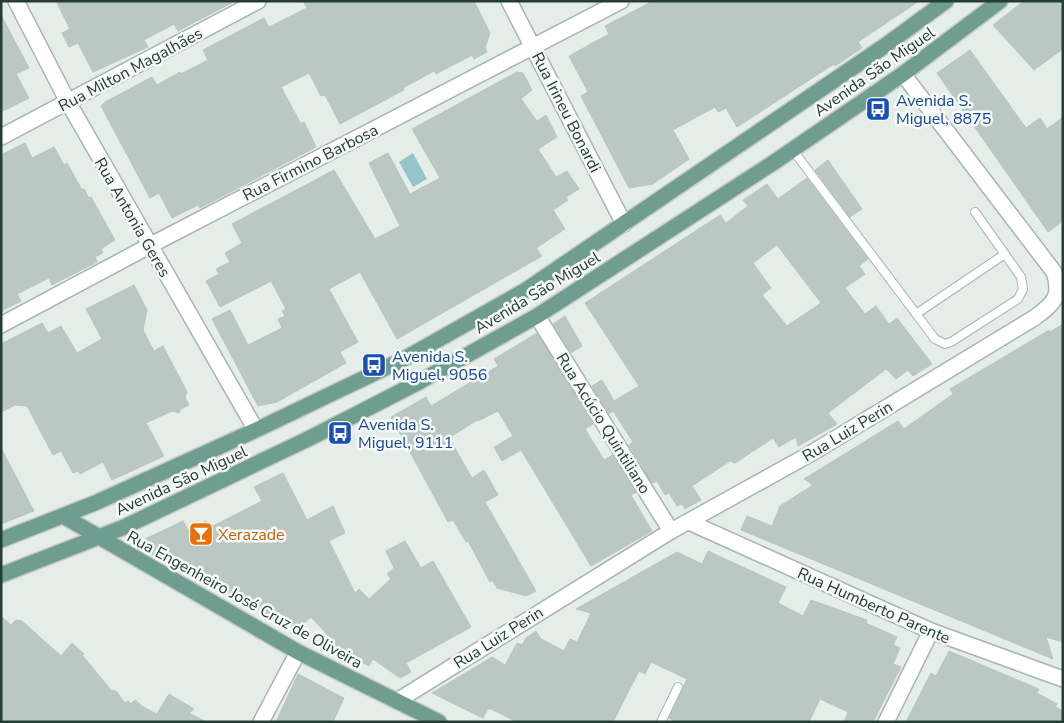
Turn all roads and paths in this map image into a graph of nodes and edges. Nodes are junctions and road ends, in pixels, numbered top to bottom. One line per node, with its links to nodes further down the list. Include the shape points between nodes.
1 (16, 1): 9 (street, Rua Antonia Geres)
2 (258, 1): 9 (street, Rua Milton Magalhães)
3 (509, 1): 7 (street, Rua Irineu Bonardi)
4 (620, 1): 7 (street, Rua Firmino Barbosa)
5 (946, 1): 13 (main road, Avenida São Miguel)
6 (1000, 1): 8 (main road, Avenida São Miguel)
7 (534, 47): 13 (street, Rua Irineu Bonardi); 14 (street, Rua Firmino Barbosa)
8 (903, 74): 11 (main road, Avenida São Miguel); 21 (street, Rua Luiz Perin, via 1054,272 1058,284 1054,301 1010,333 810,454)
9 (68, 102): 10 (street, Rua Milton Magalhães); 14 (street, Rua Antonia Geres)
10 (1, 137)
11 (792, 149): 16 (lane); 17 (main road, Avenida São Miguel)
12 (974, 212): 15 (lane)
13 (624, 224): 19 (main road, Avenida São Miguel, via 526,290 412,355)
14 (149, 246): 18 (street, Rua Firmino Barbosa); 19 (street, Rua Antonia Geres)
15 (1005, 254): 16 (lane); 16 (lane, via 1023,283 1018,299 945,344 935,339)
16 (916, 314)
17 (537, 316): 22 (street, Rua Acúcio Quintiliano); 23 (main road, Avenida São Miguel, via 420,382 310,438)
18 (1, 325)
19 (256, 430): 20 (main road, Avenida São Miguel)
20 (63, 516): 23 (main road, Rua Engenheiro José Cruz de Oliveira); 24 (main road, Avenida São Miguel)
21 (689, 522): 22 (street, Rua Luiz Perin); 26 (street, Rua Humberto Parente)
22 (671, 531): 30 (street, Rua Luiz Perin)
23 (98, 537): 25 (main road, Avenida São Miguel); 27 (main road, Rua Engenheiro José Cruz de Oliveira)
24 (1, 540)
25 (1, 575)
26 (932, 631): 28 (street, Rua Humberto Parente); 34 (street)
27 (298, 652): 30 (main road, Rua Engenheiro José Cruz de Oliveira); 31 (street)
28 (1063, 679)
29 (678, 688): 33 (lane)
30 (397, 701): 32 (main road, Rua Engenheiro José Cruz de Oliveira)
31 (261, 722)
32 (439, 722)
33 (661, 722)
34 (886, 722)

